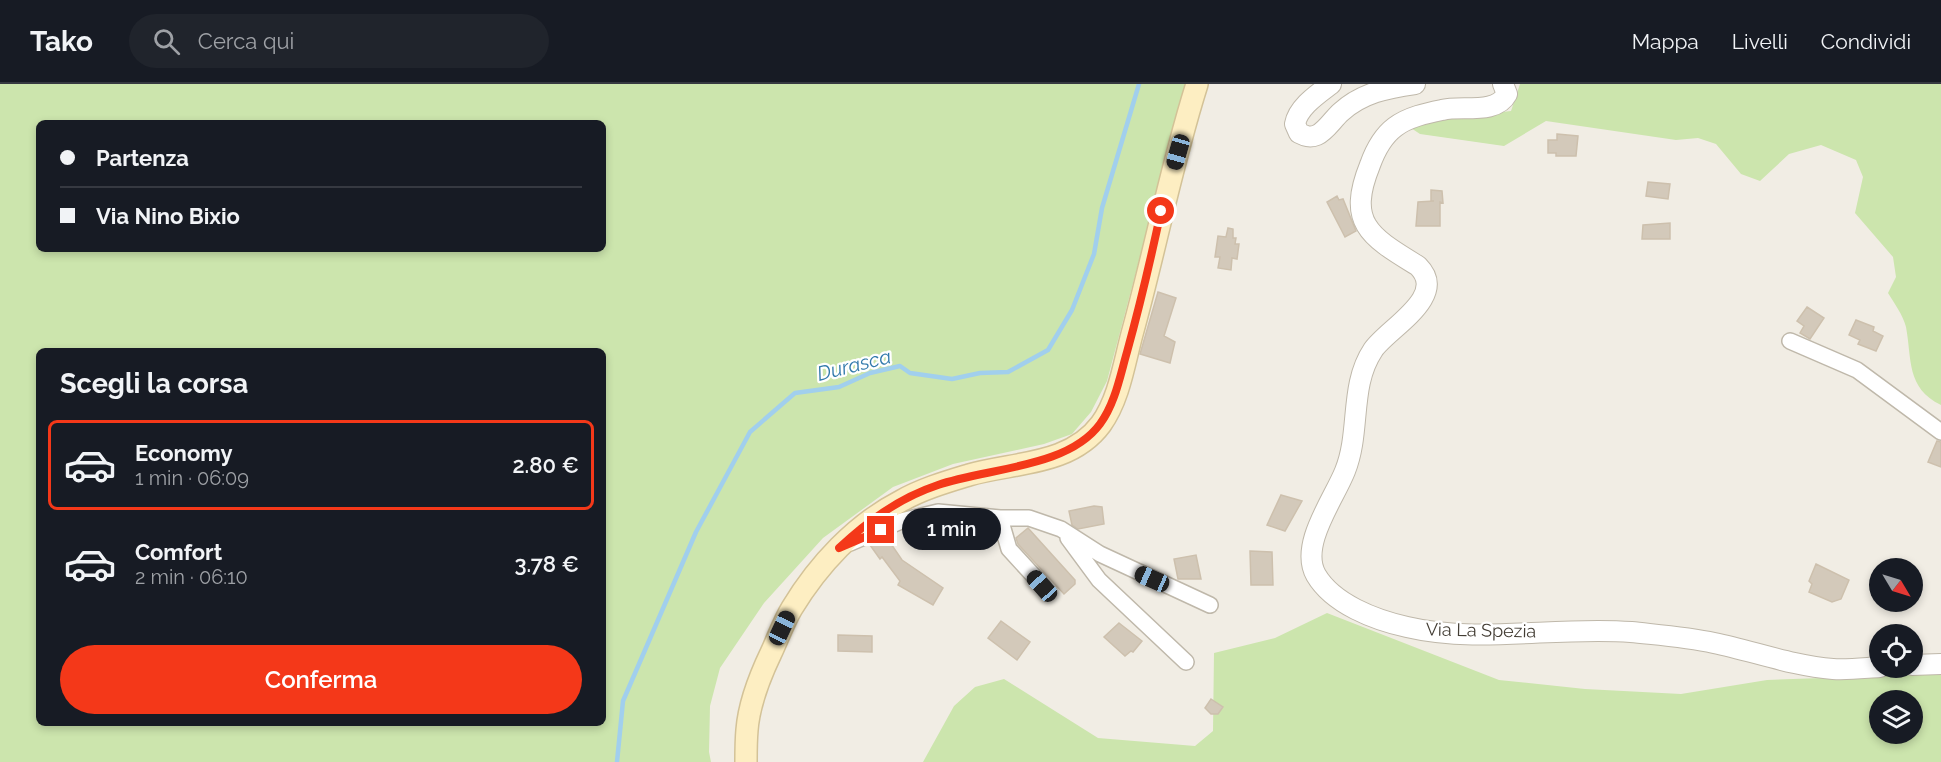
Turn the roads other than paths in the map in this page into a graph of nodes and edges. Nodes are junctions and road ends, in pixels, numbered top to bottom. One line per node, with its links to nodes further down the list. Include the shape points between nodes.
1 (1197, 84): 9 (main road, via 1119,382 1100,424 1086,439 1054,457 972,474 900,501)
2 (1331, 84): 3 (street, via 1300,113 1295,124 1299,133 1314,137 1363,97)
3 (1415, 84)
4 (1503, 84): 17 (street, Via La Spezia, via 1507,94 1492,105 1444,109 1406,120 1394,128 1374,155 1366,175 1360,198 1363,220 1377,238 1418,266 1426,281 1416,309 1378,343 1362,369 1353,446 1312,544 1310,562 1316,574 1336,597 1373,617 1407,627 1450,633 1629,632 1712,642 1832,669)
5 (1790, 340): 6 (street, via 1857,370)
6 (1941, 432)
7 (1000, 518): 8 (street, via 1029,518); 9 (street, via 938,512 902,521); 11 (street, via 1009,549)
8 (1061, 529): 12 (street, via 1100,555); 14 (street, via 1099,580)
9 (839, 548): 18 (main road, via 791,609 759,678 747,728)
10 (1147, 565): 12 (street)
11 (1042, 586)
12 (1167, 586): 13 (street)
13 (1210, 605)
14 (1186, 662)
15 (1941, 664): 16 (street)
16 (1923, 665)
17 (1869, 667)
18 (746, 762)

